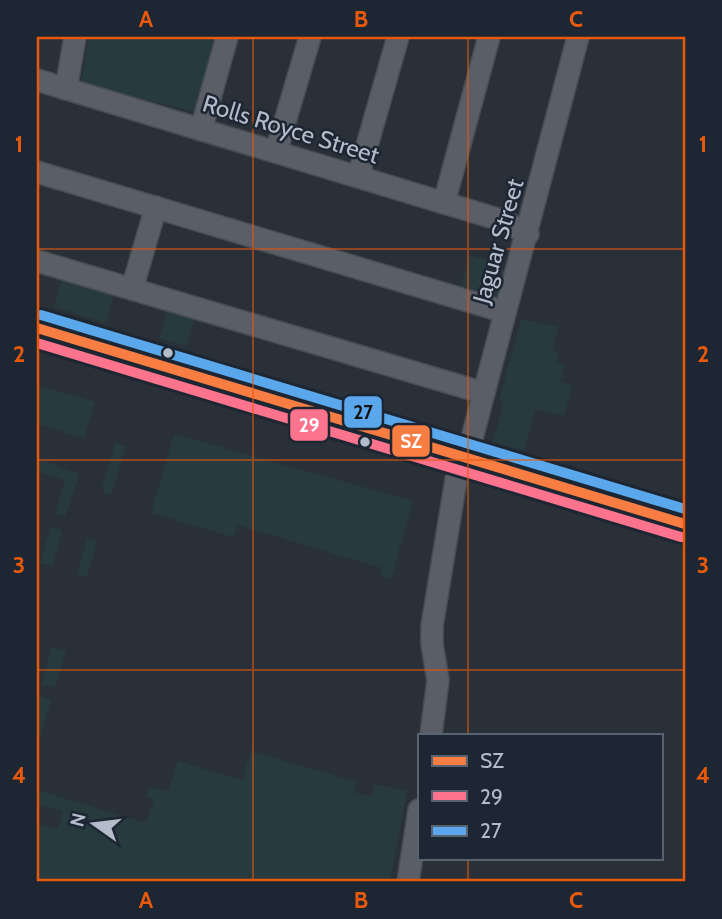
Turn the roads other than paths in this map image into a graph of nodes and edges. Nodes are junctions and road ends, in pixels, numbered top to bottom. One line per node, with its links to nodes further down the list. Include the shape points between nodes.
1 (75, 37): 8 (street)
2 (226, 37): 9 (street)
3 (310, 37): 10 (street)
4 (398, 37): 12 (street)
5 (489, 37): 13 (street)
6 (579, 37): 15 (street, Jaguar Street)
7 (37, 80): 8 (street, Rolls Royce Street)
8 (66, 89): 9 (street, Rolls Royce Street)
9 (201, 130): 10 (street, Rolls Royce Street)
10 (276, 152): 12 (street, Rolls Royce Street)
11 (37, 172): 14 (street)
12 (358, 177): 13 (street, Rolls Royce Street)
13 (444, 203): 15 (street, Rolls Royce Street, via 504,221)
14 (156, 207): 17 (street); 18 (street)
15 (528, 234): 18 (street, Jaguar Street)
16 (37, 261): 17 (street)
17 (132, 289): 21 (street)
18 (505, 312): 21 (street, Jaguar Street)
19 (37, 328): 22 (highway)
20 (37, 354): 22 (highway)
21 (484, 393): 22 (street, Jaguar Street)
22 (459, 468): 23 (highway); 24 (highway); 25 (street, Jaguar Street, via 432,626 438,680)
23 (685, 524)
24 (685, 549)
25 (431, 734)
26 (418, 817): 27 (street)
27 (408, 882)

